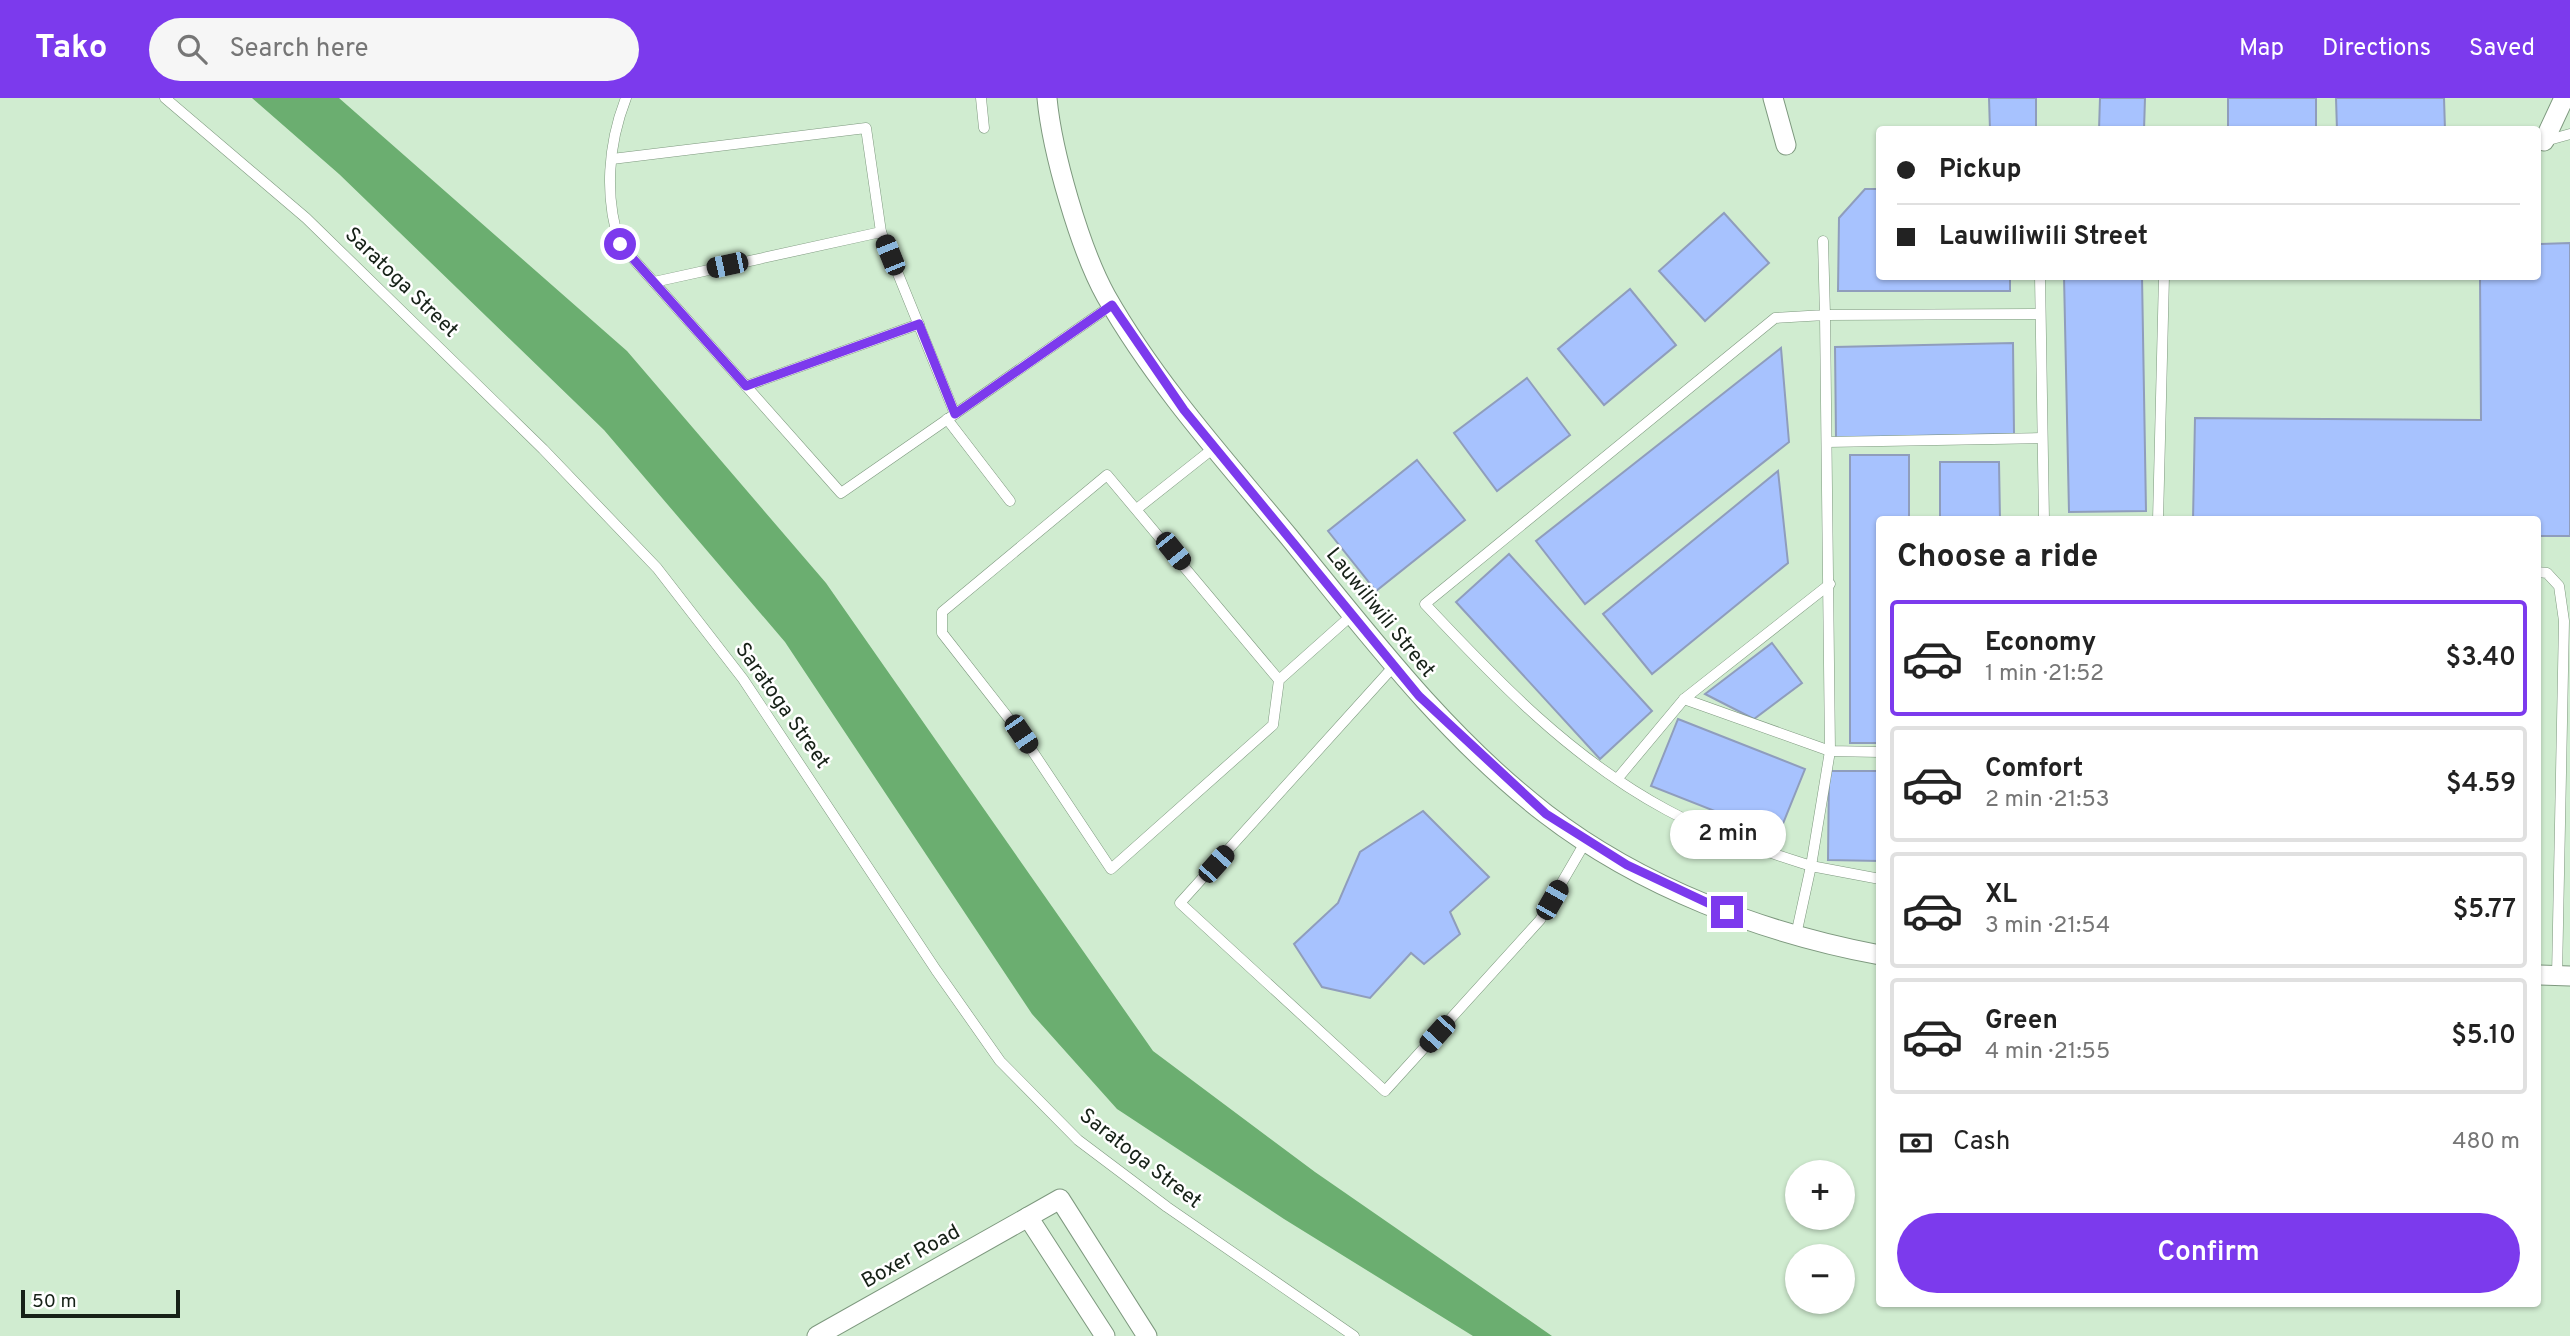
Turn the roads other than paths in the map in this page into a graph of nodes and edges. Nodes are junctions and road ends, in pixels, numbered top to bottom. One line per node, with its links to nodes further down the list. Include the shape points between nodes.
1 (165, 98): 49 (lane, Saratoga Street, via 306,218 543,449 657,568 743,679 1000,1061 1078,1140)
2 (626, 98): 11 (lane, via 613,132)
3 (981, 98): 7 (lane)
4 (1046, 98): 17 (street, Lauwiliwili Street, via 1060,170 1080,232)
5 (1773, 98): 10 (street)
6 (2564, 98): 9 (street)
7 (984, 128)
8 (2570, 134): 9 (lane)
9 (2544, 141)
10 (1786, 145)
11 (612, 159): 12 (lane, via 866,128); 16 (lane, via 610,215 620,244)
12 (881, 232): 16 (lane); 20 (lane)
13 (1823, 241): 19 (lane)
14 (2040, 280): 18 (lane)
15 (2164, 280): 29 (lane)
16 (654, 282): 21 (lane)
17 (1112, 305): 22 (lane); 25 (street, Lauwiliwili Street)
18 (2040, 314): 19 (lane); 23 (lane)
19 (1825, 315): 24 (lane); 38 (lane, via 1775,318 1425,604 1506,690 1584,756)
20 (919, 324): 21 (lane); 22 (lane)
21 (746, 386): 22 (lane, via 841,493)
22 (951, 416): 26 (lane)
23 (2042, 438): 24 (lane); 28 (lane)
24 (1827, 442): 31 (lane)
25 (1215, 447): 27 (lane); 32 (street, Lauwiliwili Street)
26 (1010, 501)
27 (1138, 508): 34 (lane); 34 (lane, via 1107,475 942,612 942,633 1021,734 1111,869 1273,725)
28 (2043, 516)
29 (2158, 516)
30 (2541, 572): 44 (lane, via 2559,586 2564,621)
31 (1830, 584): 35 (lane); 36 (lane)
32 (1352, 615): 33 (street, Lauwiliwili Street); 34 (lane)
33 (1394, 666): 39 (street, Lauwiliwili Street, via 1495,769 1546,814); 39 (lane, via 1180,904 1385,1091 1540,920)
34 (1279, 680)
35 (1684, 699): 36 (lane); 38 (lane)
36 (1830, 751): 37 (lane); 40 (lane)
37 (1876, 752)
38 (1618, 778): 40 (lane, via 1666,810 1726,838)
39 (1586, 840): 42 (street, Lauwiliwili Street, via 1663,884)
40 (1811, 866): 41 (lane); 42 (lane)
41 (1876, 878)
42 (1796, 935): 43 (street, Lauwiliwili Street)
43 (1876, 953)
44 (2555, 976)
45 (1028, 1217): 46 (street, Boxer Road); 47 (street); 48 (street, Boxer Road, via 1060,1199)
46 (817, 1336)
47 (1105, 1336)
48 (1147, 1336)
49 (1354, 1336)

